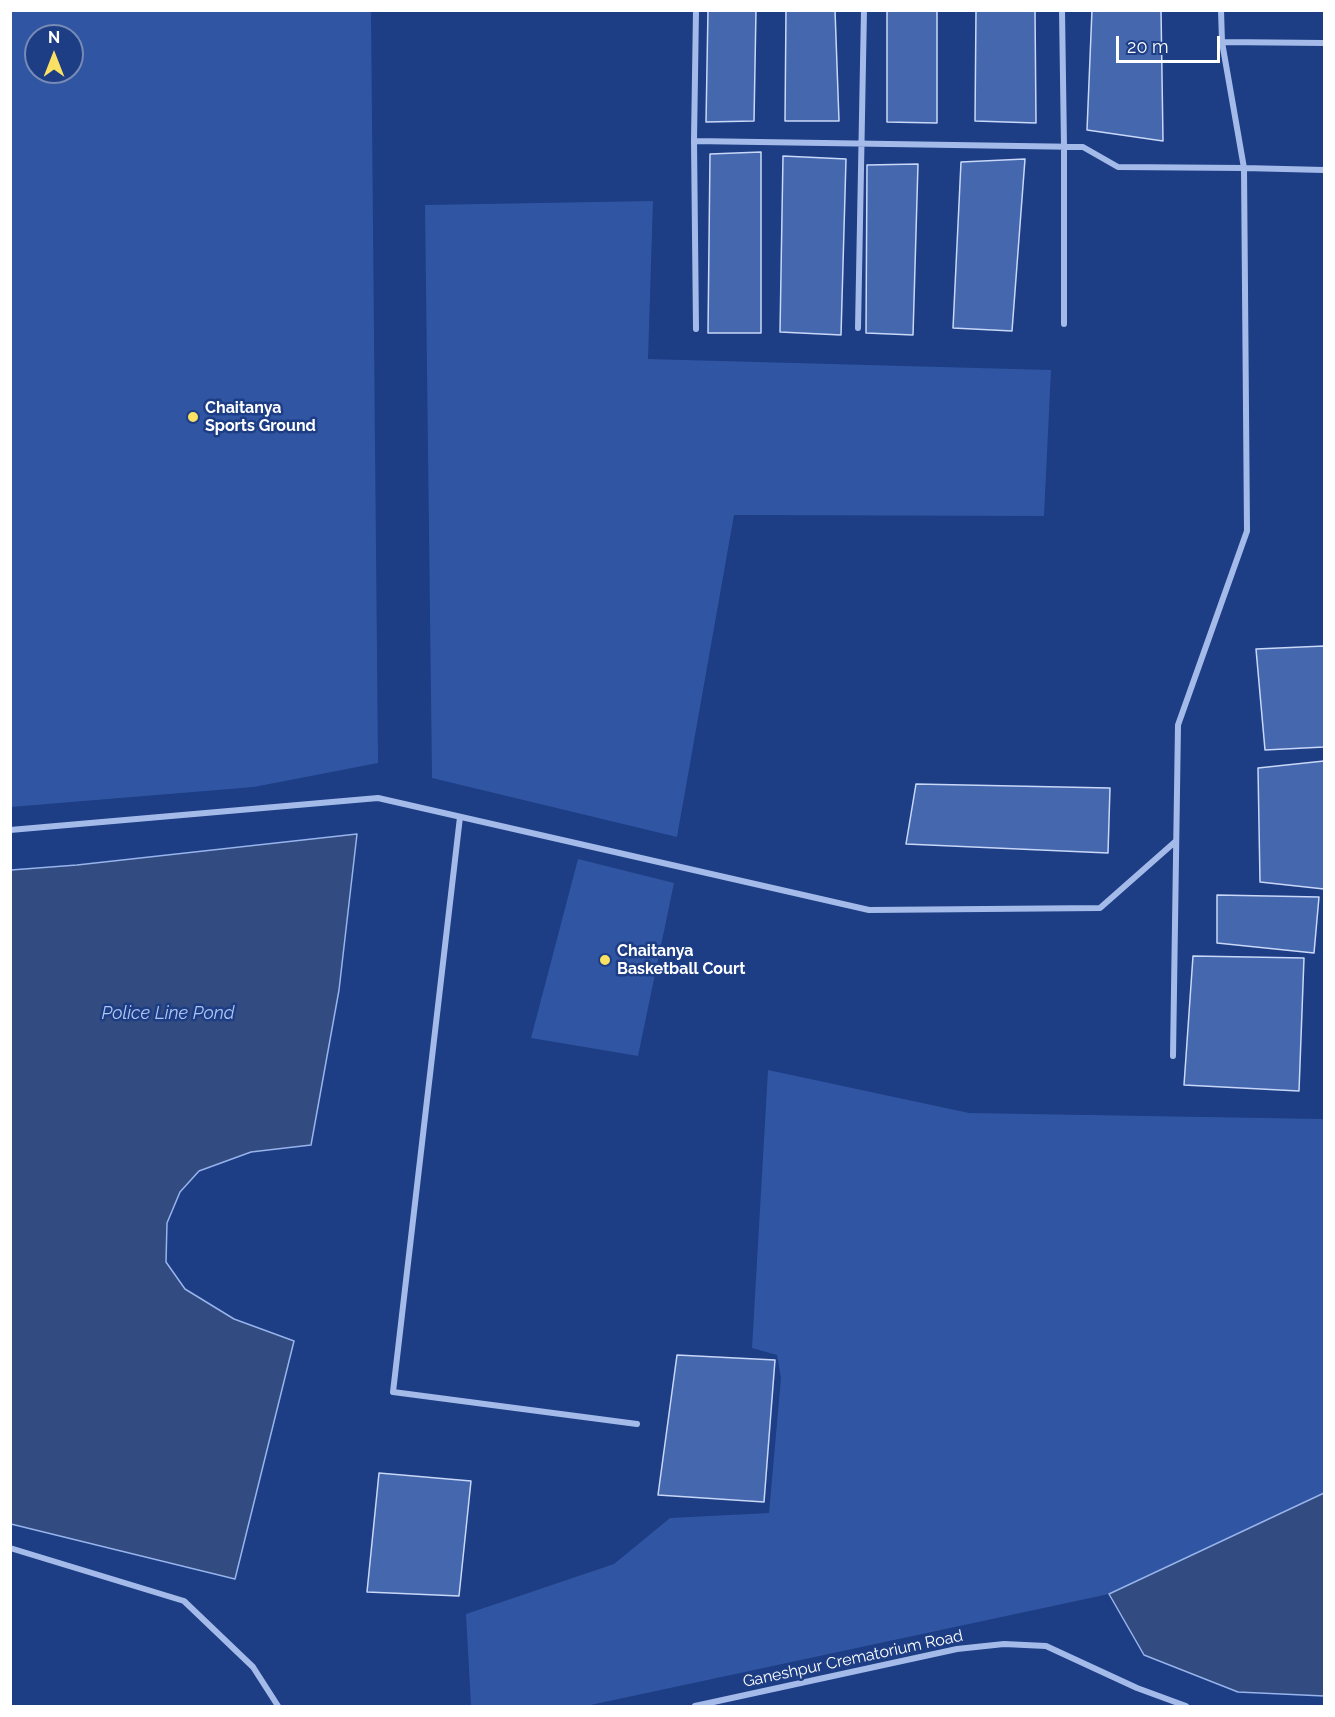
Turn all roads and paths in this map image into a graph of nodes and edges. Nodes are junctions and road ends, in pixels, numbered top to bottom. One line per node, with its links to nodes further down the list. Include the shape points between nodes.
1 (696, 10): 7 (street)
2 (864, 10): 8 (street)
3 (1062, 10): 9 (street)
4 (1221, 10): 5 (street)
5 (1222, 42): 6 (street); 10 (street)
6 (1324, 43)
7 (694, 141): 8 (street); 14 (street)
8 (862, 143): 9 (street); 13 (street)
9 (1064, 146): 10 (street, via 1083,147 1118,167); 12 (street)
10 (1244, 168): 11 (street); 17 (street, via 1247,531 1178,725)
11 (1324, 170)
12 (1064, 324)
13 (858, 328)
14 (696, 329)
15 (460, 817): 16 (street, via 378,798); 17 (street, via 869,910 1100,908); 19 (street, via 393,1392)
16 (10, 830)
17 (1176, 841): 18 (street)
18 (1173, 1056)
19 (637, 1424)
20 (10, 1548): 21 (street, via 184,1601 253,1667)
21 (278, 1707)
22 (694, 1707): 23 (street, Ganeshpur Crematorium Road, via 957,1648 1004,1644 1046,1646)
23 (1186, 1707)

